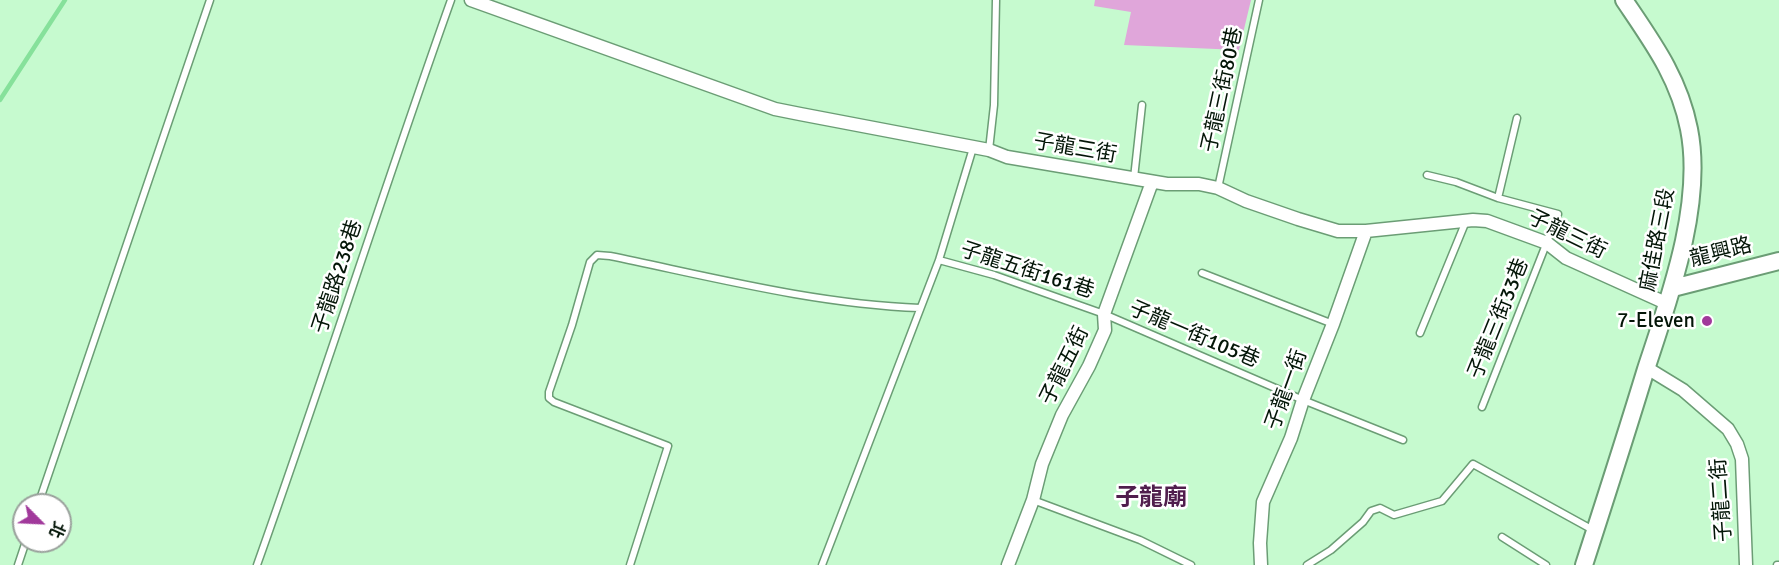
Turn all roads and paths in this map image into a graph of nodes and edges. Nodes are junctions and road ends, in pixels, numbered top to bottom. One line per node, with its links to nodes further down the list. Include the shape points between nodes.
1 (210, 0): 32 (lane)
2 (451, 0): 36 (lane, 子龍路238巷)
3 (471, 0): 9 (street, 子龍三街, via 775,109)
4 (996, 0): 10 (lane)
5 (1259, 0): 14 (lane, 子龍三街80巷)
6 (1624, 0): 22 (main road, 麻佳路三段, via 1664,59 1689,131 1692,186)
7 (1142, 105): 12 (lane)
8 (1518, 118): 15 (lane)
9 (973, 148): 10 (street, 子龍三街); 19 (lane)
10 (989, 150): 12 (street, 子龍三街, via 1007,157)
11 (1427, 175): 15 (lane)
12 (1134, 179): 13 (street, 子龍三街)
13 (1152, 182): 14 (street, 子龍三街); 25 (street, 子龍五街)
14 (1218, 188): 17 (street, 子龍三街, via 1319,226)
15 (1498, 198): 18 (lane, 子龍三街33巷, via 1558,214)
16 (1466, 220): 17 (street, 子龍三街); 18 (street, 子龍三街, via 1488,221); 27 (lane)
17 (1366, 231): 26 (street, 子龍一街)
18 (1547, 243): 23 (street, 子龍三街, via 1566,258); 30 (lane, 子龍三街33巷)
19 (939, 260): 24 (lane); 25 (lane, 子龍五街161巷)
20 (1779, 261): 22 (main road, 龍興路)
21 (1202, 273): 26 (lane)
22 (1673, 288): 23 (main road, 麻佳路三段)
23 (1668, 304): 28 (main road, 麻佳路三段)
24 (920, 308): 37 (lane, via 816,298 597,255 590,262 549,398 668,446); 38 (lane)
25 (1104, 314): 29 (lane, 子龍一街105巷); 33 (street, 子龍五街, via 1105,330 1041,464)
26 (1333, 324): 29 (street, 子龍一街)
27 (1420, 333)
28 (1647, 368): 34 (main road, 麻佳路三段); 45 (street, 子龍二街, via 1683,390 1728,429 1737,444 1742,459)
29 (1303, 400): 31 (lane, 子龍一街105巷); 41 (street, 子龍一街, via 1263,502)
30 (1482, 406)
31 (1403, 440)
32 (42, 493)
33 (1033, 500): 39 (street, 子龍五街); 40 (lane, via 1140,540)
34 (1595, 531): 42 (lane, via 1473,464 1442,501 1394,515 1380,508 1371,511 1331,550); 44 (main road, 麻佳路三段)
35 (1502, 537): 43 (lane)
36 (257, 565)
37 (630, 565)
38 (822, 565)
39 (1008, 565)
40 (1191, 565)
41 (1261, 565)
42 (1307, 565)
43 (1546, 565)
44 (1584, 565)
45 (1746, 565)

